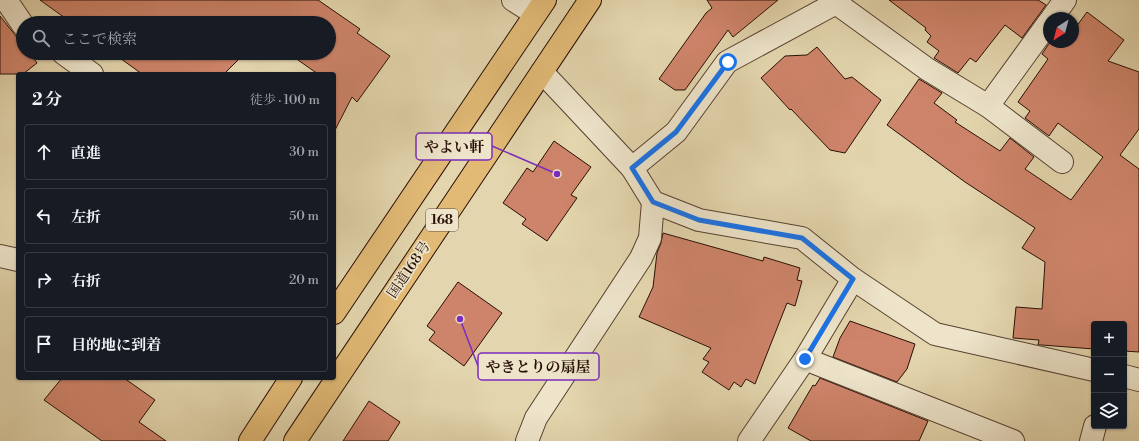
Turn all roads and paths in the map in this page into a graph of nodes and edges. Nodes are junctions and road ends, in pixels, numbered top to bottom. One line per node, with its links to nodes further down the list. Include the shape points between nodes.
1 (6, 0): 8 (street)
2 (513, 0): 6 (street)
3 (590, 0): 12 (highway, 国道168号 / 168)
4 (1064, 0): 7 (street)
5 (837, 2): 13 (street, via 927,69); 15 (street, via 728,62 676,132)
6 (540, 7): 20 (highway, 168)
7 (1056, 12)
8 (17, 16)
9 (1043, 30): 13 (street)
10 (73, 60): 11 (street)
11 (89, 72)
12 (542, 72): 15 (street); 25 (highway, 国道168号 / 168)
13 (988, 106): 14 (street)
14 (1062, 162)
15 (632, 168): 16 (street)
16 (653, 202): 19 (street, via 699,220 802,238); 31 (street, via 650,238 641,258 536,418)
17 (0, 256): 18 (street)
18 (16, 260)
19 (853, 279): 21 (street); 22 (street, via 935,334)
20 (336, 310)
21 (805, 359): 32 (street); 33 (street)
22 (1091, 369)
23 (1127, 377): 27 (street)
24 (290, 380): 29 (highway)
25 (336, 380)
26 (336, 380): 30 (highway, 国道168号 / 168)
27 (1139, 380)
28 (1094, 429): 34 (street)
29 (250, 441)
30 (295, 441)
31 (527, 441)
32 (749, 441)
33 (1013, 441)
34 (1092, 441)

